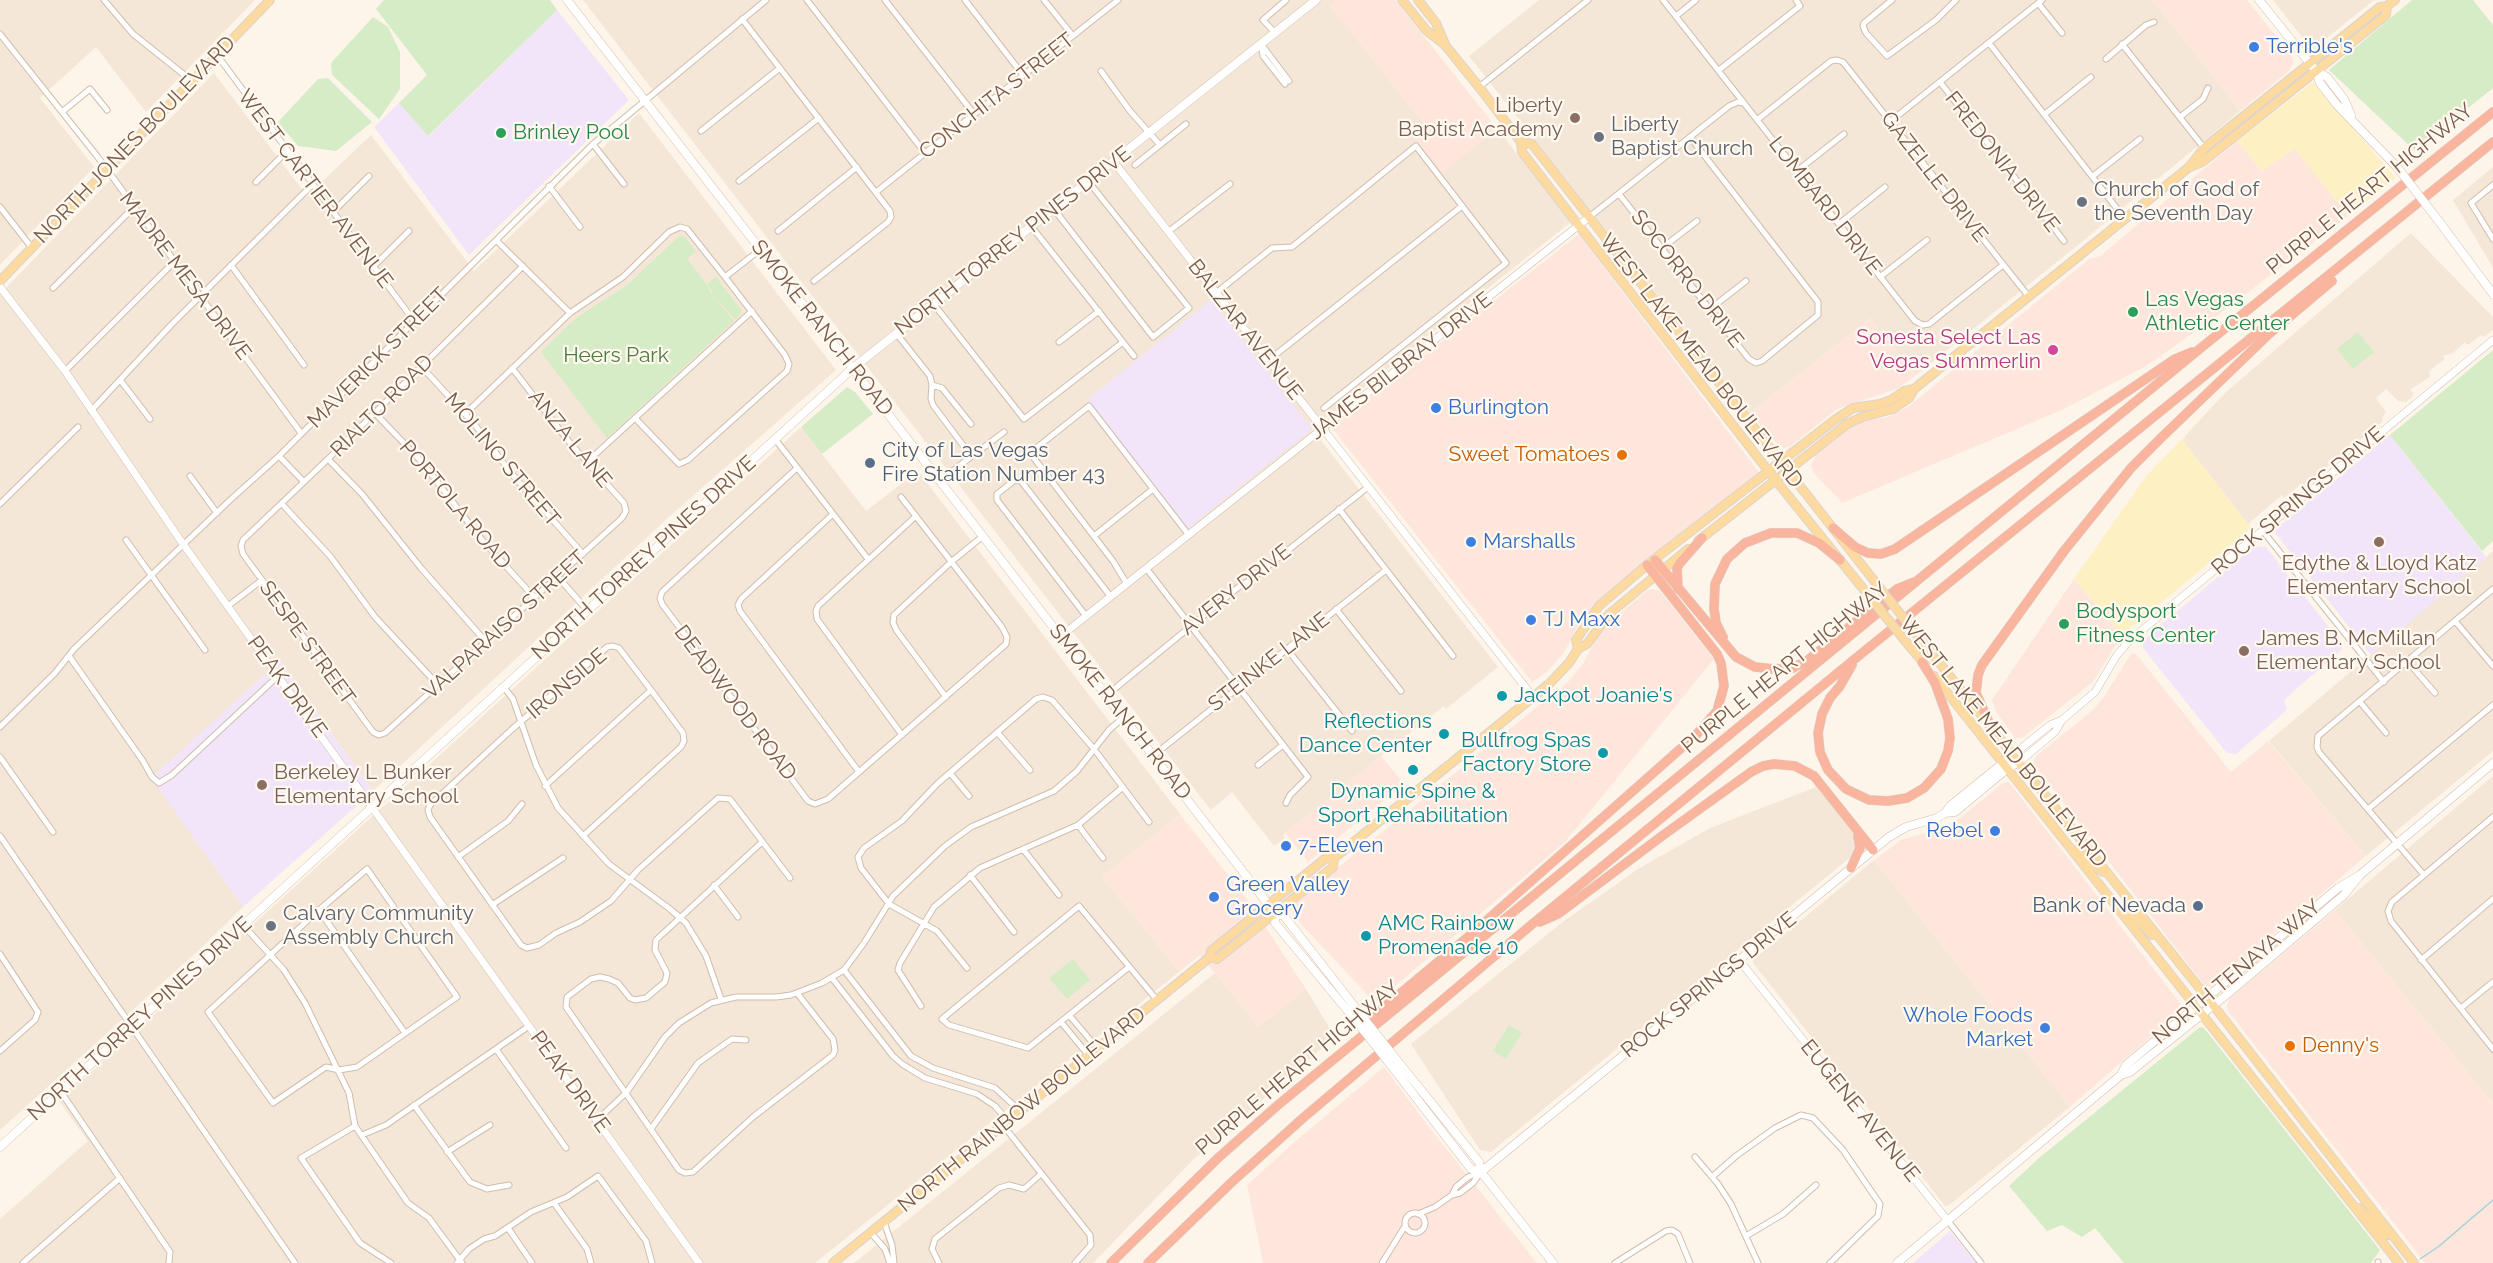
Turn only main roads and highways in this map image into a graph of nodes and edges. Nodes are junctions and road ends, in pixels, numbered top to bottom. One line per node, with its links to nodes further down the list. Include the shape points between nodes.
1 (270, 0): 17 (main road, NORTH JONES BOULEVARD)
2 (567, 0): 24 (main road, SMOKE RANCH ROAD)
3 (1316, 0): 24 (main road, NORTH TORREY PINES DRIVE)
4 (1402, 0): 9 (main road, WEST LAKE MEAD BOULEVARD, via 1426,30)
5 (1418, 0): 9 (main road, WEST LAKE MEAD BOULEVARD, via 1436,23)
6 (2259, 0): 10 (main road)
7 (2395, 0): 8 (main road, NORTH RAINBOW BOULEVARD)
8 (2387, 6): 10 (main road, NORTH RAINBOW BOULEVARD, via 2380,7); 11 (main road, NORTH RAINBOW BOULEVARD, via 2386,15)
9 (1445, 45): 13 (main road, WEST LAKE MEAD BOULEVARD)
10 (2310, 64): 11 (main road); 15 (main road, NORTH RAINBOW BOULEVARD, via 2204,148)
11 (2316, 71): 15 (main road, NORTH RAINBOW BOULEVARD, via 2202,162); 18 (main road, bridge, via 2327,77 2353,119 2397,167)
12 (2493, 112): 22 (highway, PURPLE HEART HIGHWAY)
13 (1521, 142): 19 (main road, WEST LAKE MEAD BOULEVARD, via 1532,144); 20 (main road, WEST LAKE MEAD BOULEVARD, via 1522,152)
14 (2493, 142): 16 (highway, PURPLE HEART HIGHWAY)
15 (2188, 168): 25 (main road, NORTH RAINBOW BOULEVARD)
16 (2381, 234): 39 (highway, PURPLE HEART HIGHWAY); 42 (highway, via 2182,416 2131,468 2064,551 1982,665 1976,687)
17 (0, 281)
18 (2493, 294)
19 (1649, 295): 20 (main road); 21 (main road, WEST LAKE MEAD BOULEVARD)
20 (1634, 296): 23 (main road, WEST LAKE MEAD BOULEVARD)
21 (1663, 313): 23 (main road); 26 (main road, WEST LAKE MEAD BOULEVARD)
22 (2202, 347): 31 (highway, via 2175,358 1895,549 1868,553); 36 (highway, PURPLE HEART HIGHWAY)
23 (1686, 357): 26 (main road); 28 (main road, WEST LAKE MEAD BOULEVARD)
24 (853, 368): 58 (main road, SMOKE RANCH ROAD); 73 (main road, NORTH TORREY PINES DRIVE)
25 (1914, 389): 27 (main road, NORTH RAINBOW BOULEVARD, via 1880,404 1846,412); 29 (main road, NORTH RAINBOW BOULEVARD, via 1909,398 1893,409 1852,421)
26 (1736, 405): 27 (main road, WEST LAKE MEAD BOULEVARD)
27 (1780, 463): 28 (main road, NORTH RAINBOW BOULEVARD); 29 (main road, WEST LAKE MEAD BOULEVARD)
28 (1769, 472): 30 (main road, WEST LAKE MEAD BOULEVARD); 34 (main road, NORTH RAINBOW BOULEVARD)
29 (1788, 472): 30 (main road, NORTH RAINBOW BOULEVARD); 31 (main road, WEST LAKE MEAD BOULEVARD)
30 (1776, 481): 32 (main road, NORTH RAINBOW BOULEVARD); 33 (main road, WEST LAKE MEAD BOULEVARD)
31 (1833, 528): 42 (main road, WEST LAKE MEAD BOULEVARD, bridge)
32 (1702, 538): 35 (main road, NORTH RAINBOW BOULEVARD); 37 (highway, via 1677,568)
33 (1840, 560): 40 (main road, WEST LAKE MEAD BOULEVARD, bridge); 41 (highway, via 1810,538 1771,533 1736,549 1718,577 1714,590 1715,617 1722,635 1735,650 1763,665)
34 (1651, 563): 35 (highway); 38 (main road, NORTH RAINBOW BOULEVARD, via 1594,612 1576,640)
35 (1659, 573): 37 (highway); 38 (main road, NORTH RAINBOW BOULEVARD, via 1608,614 1587,644); 70 (highway, via 1721,663 1724,686 1717,711 1696,735 1542,872 1378,1012)
36 (1924, 577): 41 (highway, via 1897,589); 70 (highway, PURPLE HEART HIGHWAY)
37 (1678, 589): 41 (highway, via 1725,647 1745,663 1774,669 1793,668)
38 (1578, 649): 51 (main road, NORTH RAINBOW BOULEVARD, via 1560,674)
39 (1856, 658): 40 (highway, via 1824,708 1819,746 1828,770 1841,785 1857,795 1882,801 1919,792 1934,780 1947,757 1948,719 1935,683); 63 (highway, PURPLE HEART HIGHWAY)
40 (1922, 662): 45 (main road, WEST LAKE MEAD BOULEVARD)
41 (1802, 663)
42 (1990, 727): 43 (main road, WEST LAKE MEAD BOULEVARD)
43 (2016, 759): 45 (main road, ROCK SPRINGS DRIVE); 48 (main road, WEST LAKE MEAD BOULEVARD)
44 (2493, 763): 54 (main road, NORTH TENAYA WAY)
45 (2006, 764): 46 (main road, WEST LAKE MEAD BOULEVARD); 49 (main road, ROCK SPRINGS DRIVE, via 1946,813 1898,830)
46 (2043, 813): 48 (main road, via 2075,844); 50 (main road, WEST LAKE MEAD BOULEVARD)
47 (1857, 831): 49 (highway); 52 (highway, via 1860,848); 63 (highway, via 1814,776 1795,766 1763,766 1558,914)
48 (2083, 842): 53 (main road, WEST LAKE MEAD BOULEVARD)
49 (1873, 850): 52 (main road, ROCK SPRINGS DRIVE)
50 (2073, 850): 53 (main road, via 2081,851); 55 (main road, WEST LAKE MEAD BOULEVARD)
51 (1334, 858): 58 (main road, NORTH RAINBOW BOULEVARD, via 1326,858); 62 (main road, NORTH RAINBOW BOULEVARD, via 1333,867)
52 (1851, 868): 74 (main road, ROCK SPRINGS DRIVE)
53 (2109, 875): 57 (main road, WEST LAKE MEAD BOULEVARD)
54 (2360, 875): 56 (main road, NORTH TENAYA WAY); 60 (main road, NORTH TENAYA WAY)
55 (2098, 882): 57 (main road, via 2122,903); 61 (main road, WEST LAKE MEAD BOULEVARD)
56 (2338, 888): 59 (main road, NORTH TENAYA WAY); 60 (main road, via 2326,905)
57 (2132, 903): 65 (main road, WEST LAKE MEAD BOULEVARD)
58 (1268, 904): 62 (main road, SMOKE RANCH ROAD); 66 (main road, NORTH RAINBOW BOULEVARD, via 1210,951)
59 (2315, 907): 64 (main road, via 2316,912); 67 (main road, NORTH TENAYA WAY)
60 (2328, 909): 64 (main road, NORTH TENAYA WAY)
61 (2121, 912): 65 (main road, via 2128,911); 69 (main road, WEST LAKE MEAD BOULEVARD)
62 (1275, 913): 66 (main road, NORTH RAINBOW BOULEVARD, via 1217,959); 74 (main road, SMOKE RANCH ROAD, bridge, via 1275,923 1355,1014 1471,1169)
63 (1530, 926): 80 (highway, PURPLE HEART HIGHWAY, via 1303,1118)
64 (2297, 935): 68 (main road, NORTH TENAYA WAY)
65 (2166, 947): 67 (main road, WEST LAKE MEAD BOULEVARD)
66 (1210, 957): 78 (main road, NORTH RAINBOW BOULEVARD)
67 (2206, 997): 68 (main road, WEST LAKE MEAD BOULEVARD); 69 (main road, NORTH TENAYA WAY)
68 (2213, 1005): 69 (main road, NORTH TENAYA WAY); 71 (main road, WEST LAKE MEAD BOULEVARD)
69 (2199, 1010): 72 (main road, WEST LAKE MEAD BOULEVARD); 82 (main road, NORTH TENAYA WAY, via 2126,1065 2121,1075)
70 (1352, 1045): 79 (highway, PURPLE HEART HIGHWAY, via 1218,1158)
71 (2291, 1108): 72 (main road); 76 (main road, WEST LAKE MEAD BOULEVARD)
72 (2282, 1115): 75 (main road, WEST LAKE MEAD BOULEVARD)
73 (0, 1147)
74 (1481, 1172): 81 (main road, SMOKE RANCH ROAD)
75 (2349, 1201): 76 (main road, via 2384,1234); 77 (main road, WEST LAKE MEAD BOULEVARD)
76 (2393, 1236): 85 (main road, WEST LAKE MEAD BOULEVARD)
77 (2391, 1253): 83 (main road, WEST LAKE MEAD BOULEVARD); 84 (main road, via 2392,1243)
78 (833, 1263)
79 (1111, 1263)
80 (1148, 1263)
81 (1553, 1263)
82 (1897, 1263)
83 (2399, 1263)
84 (2408, 1263)
85 (2415, 1263)

